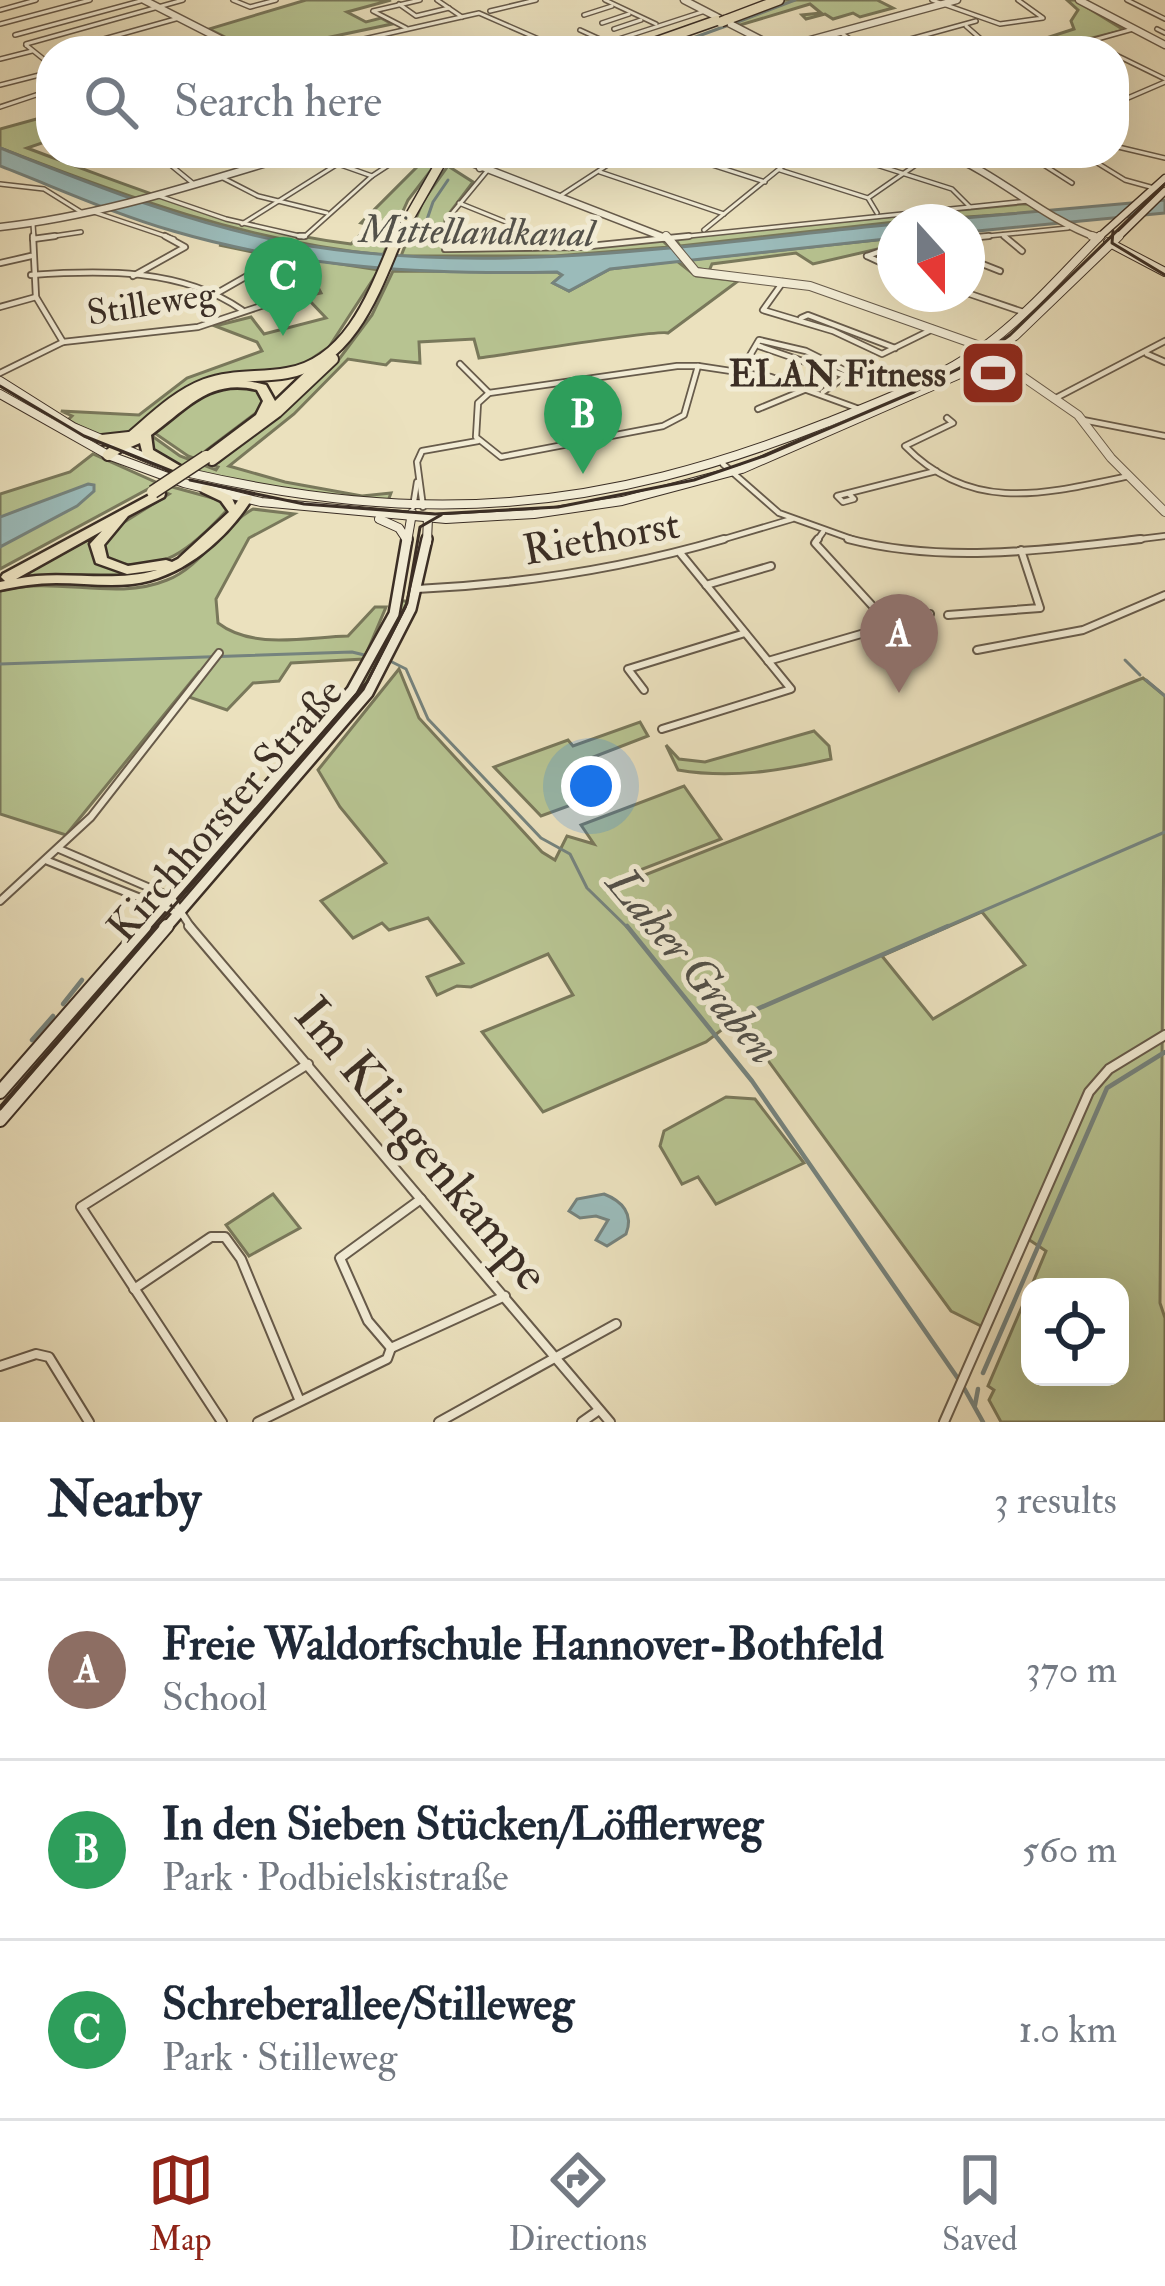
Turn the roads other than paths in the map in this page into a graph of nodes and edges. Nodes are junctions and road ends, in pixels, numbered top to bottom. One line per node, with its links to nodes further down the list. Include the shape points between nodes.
1 (36, 0): 24 (street)
2 (90, 0): 35 (street)
3 (144, 0): 22 (main road); 45 (street)
4 (183, 0): 22 (street)
5 (233, 0): 6 (street, via 250,7)
6 (276, 0)
7 (418, 0): 19 (street); 26 (street)
8 (437, 0): 23 (street)
9 (536, 0): 18 (street, via 493,10)
10 (605, 0): 20 (street)
11 (684, 0): 25 (main road)
12 (776, 0): 53 (highway)
13 (932, 0): 21 (street)
14 (957, 0): 21 (main road)
15 (1018, 0): 33 (street, via 1043,19 1016,28)
16 (1079, 0): 40 (main road)
17 (1127, 0): 32 (street)
18 (487, 3)
19 (399, 4): 26 (street, via 416,16); 38 (street, via 373,11)
20 (616, 5): 27 (street); 28 (street)
21 (943, 5): 33 (street); 43 (main road)
22 (158, 7): 30 (main road); 46 (street)
23 (449, 8): 26 (street); 29 (street)
24 (0, 10)
25 (705, 11): 36 (street); 54 (main road)
26 (433, 12)
27 (633, 13): 31 (street); 34 (street)
28 (584, 15)
29 (462, 17): 38 (street); 50 (street, via 479,14)
30 (179, 18): 47 (street); 48 (main road)
31 (644, 19): 36 (street); 39 (street)
32 (1165, 20)
33 (976, 21): 37 (street)
34 (602, 23)
35 (0, 24): 45 (street)
36 (658, 26): 52 (street)
37 (966, 26): 57 (street); 58 (street)
38 (408, 29): 49 (street)
39 (614, 29)
40 (1133, 29): 59 (street); 62 (main road)
41 (1157, 29): 44 (street)
42 (580, 30): 51 (street)
43 (838, 31): 55 (main road); 56 (street)
44 (1165, 32)
45 (15, 35): 61 (street)
46 (55, 36)
47 (115, 36)
48 (214, 36)
49 (377, 36)
50 (531, 36)
51 (593, 36)
52 (626, 36)
53 (677, 36)
54 (749, 36)
55 (821, 36)
56 (846, 36)
57 (925, 36)
58 (977, 36)
59 (1113, 36)
60 (36, 41): 61 (street)
61 (26, 44): 63 (street)
62 (1165, 45)
63 (34, 51): 64 (street)
64 (0, 59)
65 (1129, 61): 67 (street)
66 (36, 74): 68 (street)
67 (1165, 80): 70 (street)
68 (0, 85)
69 (36, 95): 71 (street)
70 (1129, 97)
71 (0, 107)
72 (1129, 150): 73 (street)
73 (1165, 158)
74 (175, 168): 98 (street)
75 (255, 168): 93 (main road)
76 (331, 168): 104 (street)
77 (346, 168): 92 (street)
78 (384, 168): 92 (street)
79 (440, 168): 150 (highway)
80 (480, 168): 88 (main road)
81 (605, 168): 90 (street)
82 (722, 168): 95 (street)
83 (888, 168): 91 (street)
84 (911, 168): 91 (street)
85 (981, 168): 105 (main road)
86 (1048, 168): 96 (street)
87 (1106, 168): 99 (street)
88 (483, 169): 102 (main road); 106 (street)
89 (780, 170): 95 (street); 103 (street)
90 (600, 172): 102 (street); 112 (street)
91 (904, 173): 103 (street); 107 (street, via 958,191)
92 (372, 176): 111 (street)
93 (223, 178): 98 (main road); 104 (street)
94 (1165, 178): 99 (main road)
95 (765, 182): 112 (street)
96 (1072, 183)
97 (0, 184): 109 (street, via 24,182)
98 (195, 185): 101 (main road)
99 (1154, 188): 123 (main road)
100 (1165, 190): 125 (main road)
101 (156, 194): 109 (main road); 115 (street)
102 (559, 197): 124 (main road)
103 (868, 198): 110 (street)
104 (273, 201): 111 (street); 115 (street)
105 (1030, 201): 108 (street); 117 (main road)
106 (459, 203): 126 (street); 126 (street, via 445,249)
107 (968, 204)
108 (985, 206)
109 (90, 210): 114 (main road); 135 (street, via 178,240 184,249)
110 (877, 212)
111 (327, 213): 115 (street, via 304,237)
112 (724, 214): 119 (street)
113 (877, 214): 119 (street)
114 (33, 224): 116 (main road); 122 (street)
115 (242, 224)
116 (0, 226)
117 (1066, 227): 120 (street); 123 (main road)
118 (81, 232): 122 (street)
119 (706, 232): 124 (street)
120 (1003, 235): 121 (street); 127 (street)
121 (985, 236)
122 (33, 238): 128 (street)
123 (1098, 238): 125 (main road); 143 (main road)
124 (670, 240): 126 (street); 136 (main road, via 686,265 704,274)
125 (1109, 242): 133 (main road); 149 (main road)
126 (568, 248)
127 (1022, 251)
128 (31, 256): 129 (street); 134 (street)
129 (0, 263)
130 (985, 265): 132 (street)
131 (261, 268): 138 (street)
132 (1000, 271)
133 (1165, 274)
134 (32, 275): 135 (street); 139 (street)
135 (134, 276): 138 (street)
136 (784, 281): 144 (main road); 144 (street, via 760,312 808,315 895,348)
137 (312, 289): 142 (street, Stilleweg)
138 (219, 292): 142 (street)
139 (36, 297): 141 (street); 146 (street)
140 (985, 299): 143 (street)
141 (0, 307)
142 (242, 310): 146 (street, Stilleweg, via 198,327)
143 (1023, 312): 147 (main road)
144 (933, 329): 147 (main road)
145 (1165, 341): 148 (street)
146 (63, 342): 155 (street, Stilleweg)
147 (982, 348): 149 (main road); 161 (main road)
148 (1147, 354): 151 (street); 160 (street)
149 (992, 355): 160 (main road); 175 (main road)
150 (331, 357): 164 (highway); 166 (highway, via 290,374 206,384); 171 (highway, via 293,398)
151 (1165, 362)
152 (460, 364): 157 (street)
153 (698, 365): 154 (street); 157 (street); 169 (street, via 684,415 667,424 501,457)
154 (742, 369): 156 (street); 158 (street, via 759,340 806,351 850,373)
155 (0, 377): 168 (main road)
156 (809, 388): 158 (street); 162 (street)
157 (489, 393): 169 (street, via 477,407)
158 (821, 393): 161 (street)
159 (0, 394): 170 (main road)
160 (1054, 399): 165 (main road)
161 (860, 409): 172 (main road)
162 (758, 410)
163 (947, 418): 174 (street, via 952,423 905,444)
164 (260, 419): 166 (highway, via 269,401 262,388 229,382 199,392); 171 (highway)
165 (1083, 420): 167 (street); 176 (main road)
166 (140, 434): 168 (highway); 170 (highway); 173 (highway, via 149,454)
167 (1165, 436)
168 (102, 440): 170 (main road)
169 (478, 441): 181 (street, via 422,451)
170 (114, 452): 173 (main road); 177 (main road)
171 (209, 459): 178 (highway, bridge)
172 (723, 464): 175 (street); 181 (main road, via 581,497)
173 (178, 470): 180 (main road)
174 (936, 471): 176 (street, via 968,488 1011,495); 179 (street)
175 (732, 473): 185 (main road, via 585,507); 186 (street)
176 (1129, 476): 182 (main road)
177 (207, 489): 180 (highway)
178 (156, 493): 184 (highway); 193 (highway)
179 (849, 494)
180 (247, 501): 181 (main road); 183 (main road); 184 (highway, via 183,555 137,570 108,566 97,554); 193 (highway, via 187,562 155,578)
181 (416, 511): 183 (main road); 185 (main road); 189 (main road, Kirchhorster Straße)
182 (1165, 512)
183 (362, 514): 189 (main road, via 393,524)
184 (122, 517): 193 (highway)
185 (429, 518): 196 (main road, Kirchhorster Straße)
186 (792, 519): 187 (street); 191 (street, Riethorst)
187 (823, 532): 190 (street, via 900,546); 200 (street, via 815,544)
188 (1165, 536): 190 (street)
189 (407, 540): 195 (main road, Kirchhorster Straße)
190 (1022, 550): 199 (street, via 1041,604 1036,610)
191 (681, 554): 194 (street); 196 (street, Riethorst, via 501,585)
192 (771, 566): 194 (street)
193 (0, 580)
194 (706, 586): 201 (street)
195 (400, 589): 196 (main road); 210 (main road, Kirchhorster Straße, via 373,658)
196 (417, 589): 211 (main road, Kirchhorster Straße, via 388,662)
197 (1165, 596): 202 (street, via 1083,630)
198 (930, 614): 200 (street)
199 (948, 615)
200 (889, 625): 204 (street)
201 (746, 633): 204 (street); 205 (street, via 628,669)
202 (976, 650)
203 (216, 656): 207 (street)
204 (767, 661): 206 (street, via 791,689)
205 (644, 690)
206 (662, 729)
207 (59, 849): 208 (street); 210 (street)
208 (47, 861): 209 (street); 210 (street)
209 (0, 901)
210 (166, 902): 211 (street); 214 (main road, Kirchhorster Straße)
211 (178, 913): 213 (street, Im Klingenkampe); 215 (main road, Kirchhorster Straße)
212 (1165, 1035): 231 (street, via 1109,1069 1089,1092)
213 (308, 1064): 216 (street, Im Klingenkampe); 217 (street, via 84,1204)
214 (0, 1092)
215 (0, 1120)
216 (422, 1198): 218 (street, Im Klingenkampe); 220 (street, via 340,1258 368,1321)
217 (134, 1289): 223 (street, via 211,1237 225,1237); 226 (street)
218 (505, 1297): 220 (street); 221 (street, Im Klingenkampe)
219 (616, 1324): 221 (street)
220 (391, 1348): 223 (street, via 387,1359)
221 (556, 1357): 224 (street, Im Klingenkampe); 228 (street)
222 (0, 1366): 225 (street, via 49,1357)
223 (299, 1399): 227 (street)
224 (600, 1409): 229 (street); 230 (street, Im Klingenkampe)
225 (89, 1422)
226 (222, 1422)
227 (258, 1422)
228 (439, 1422)
229 (582, 1422)
230 (610, 1422)
231 (944, 1422)

